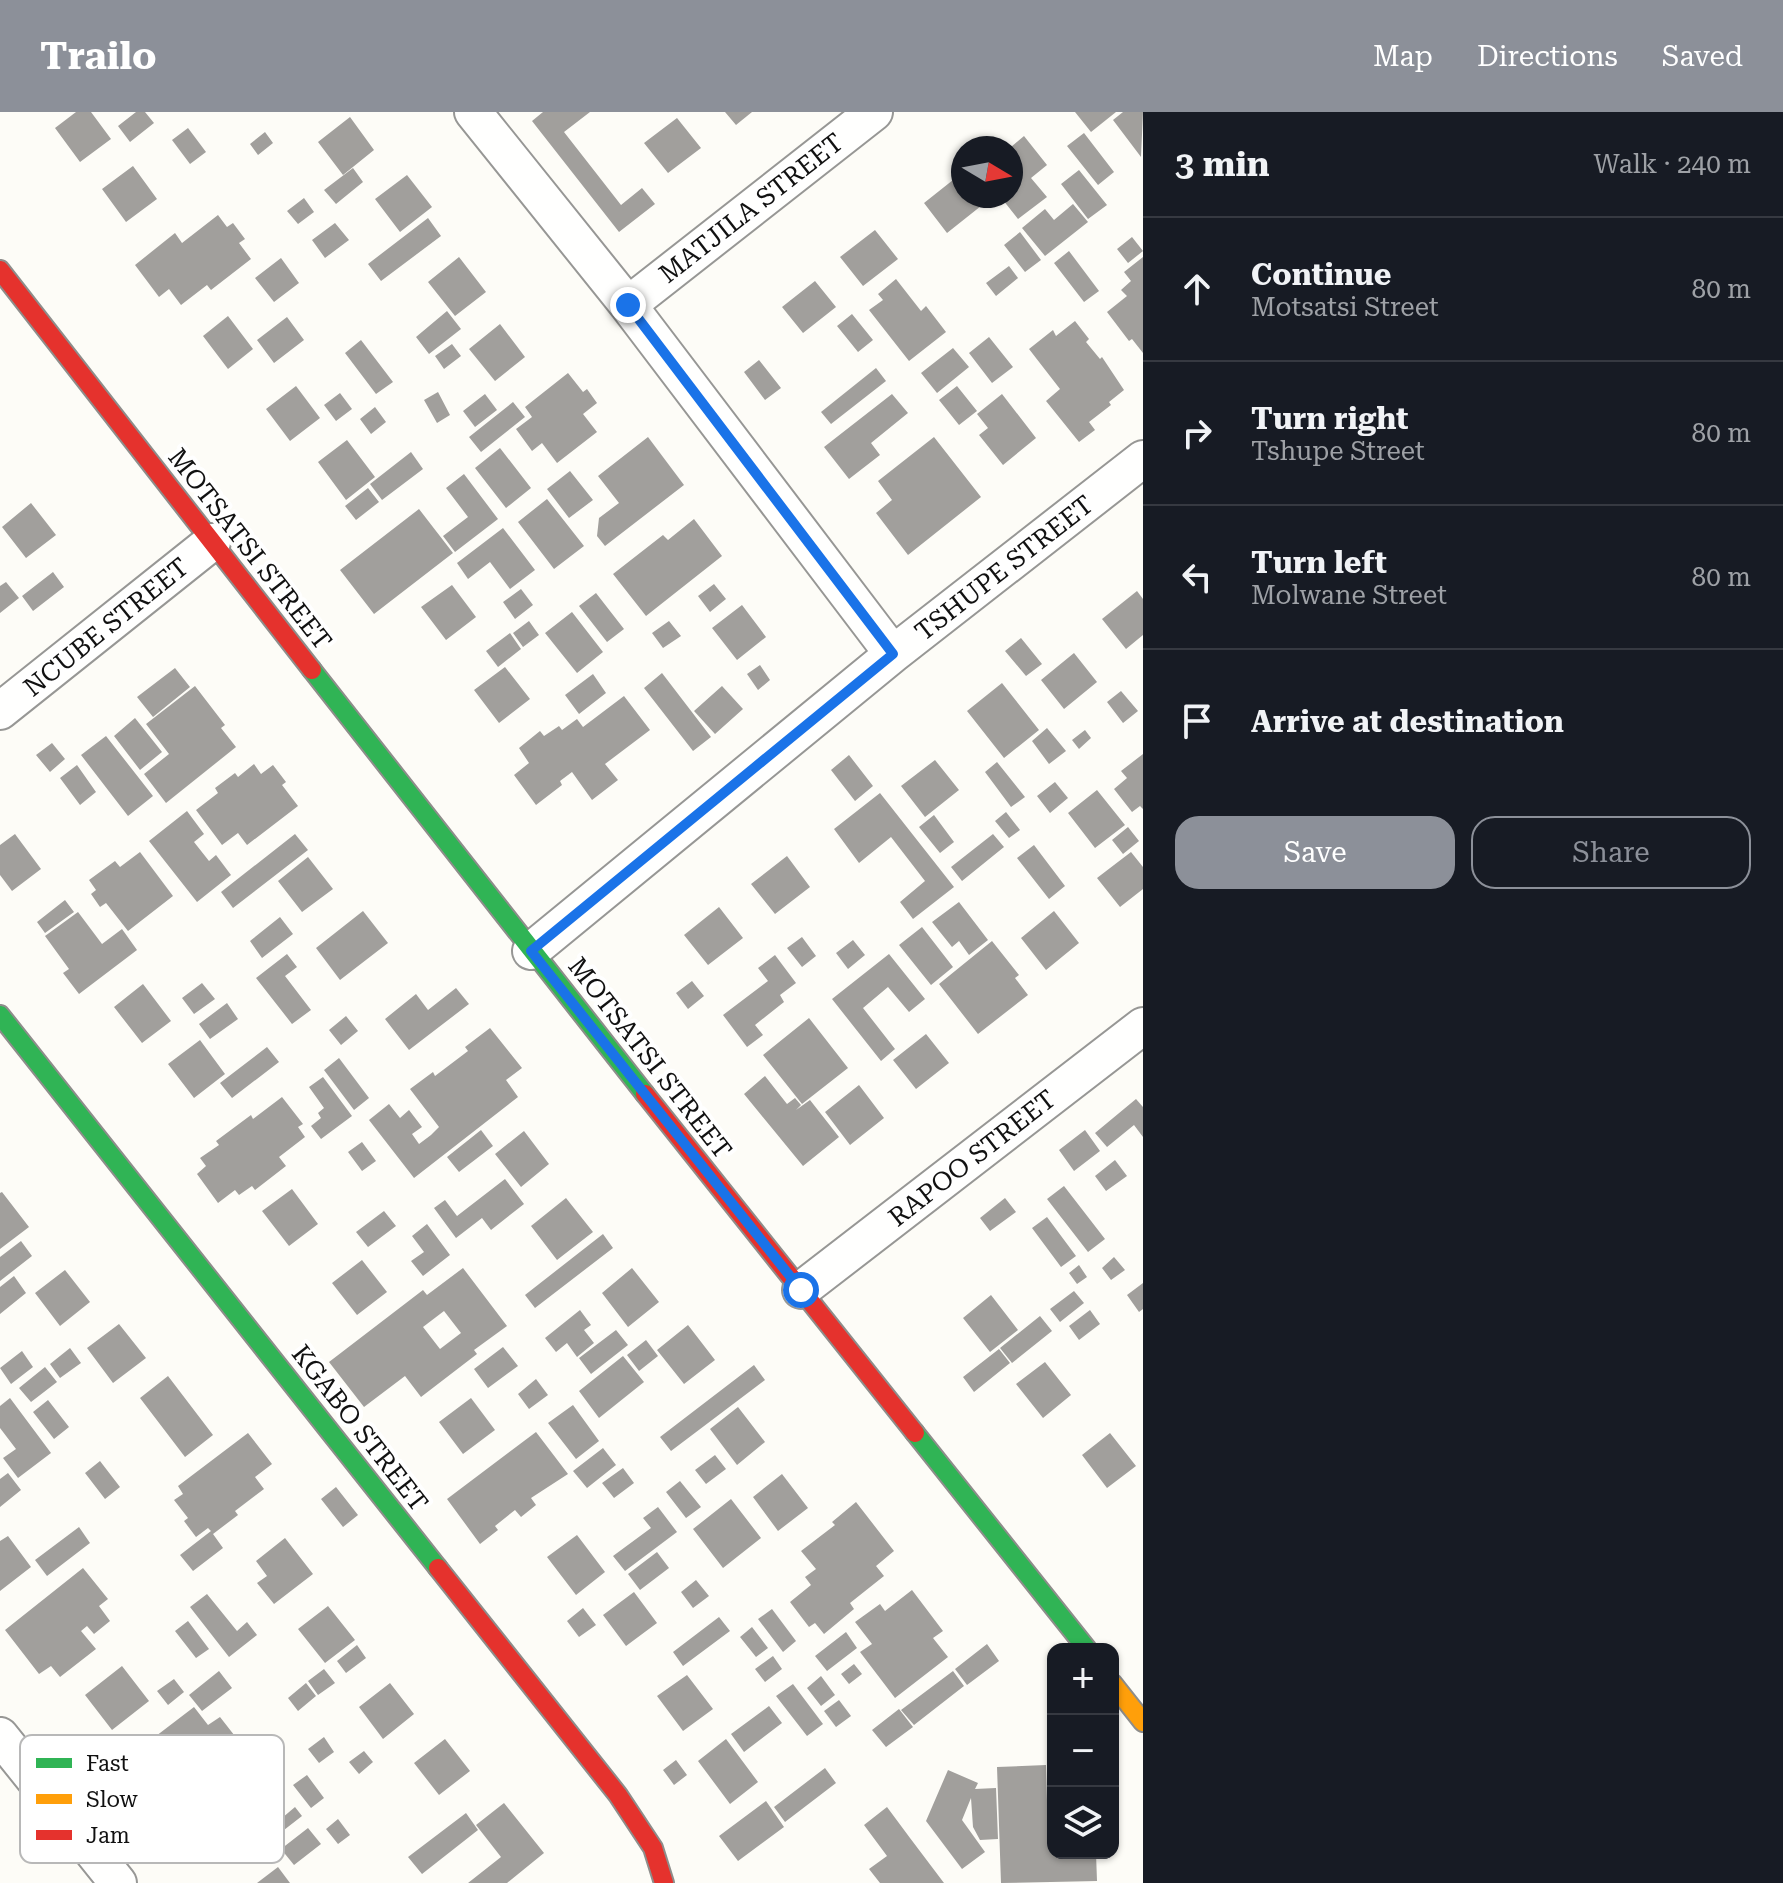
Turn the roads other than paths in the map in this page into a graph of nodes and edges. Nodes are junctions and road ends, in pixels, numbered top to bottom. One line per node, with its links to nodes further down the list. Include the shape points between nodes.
1 (473, 112): 4 (street)
2 (874, 112): 4 (street, MATJILA STREET)
3 (0, 270): 6 (street, MOTSATSI STREET)
4 (628, 305): 7 (street)
5 (1143, 459): 7 (street, TSHUPE STREET)
6 (212, 542): 8 (street, NCUBE STREET); 9 (street, MOTSATSI STREET)
7 (893, 654): 9 (street, TSHUPE STREET)
8 (0, 711)
9 (531, 951): 12 (street, MOTSATSI STREET)
10 (0, 1015): 20 (street, KGABO STREET, via 618,1795 649,1843)
11 (1143, 1026): 12 (street, RAPOO STREET)
12 (801, 1290): 13 (street, MOTSATSI STREET)
13 (1082, 1643)
14 (1119, 1692): 15 (street)
15 (1143, 1722)
16 (0, 1736): 17 (street)
17 (20, 1761)
18 (102, 1863): 19 (street)
19 (118, 1883)
20 (664, 1883)

